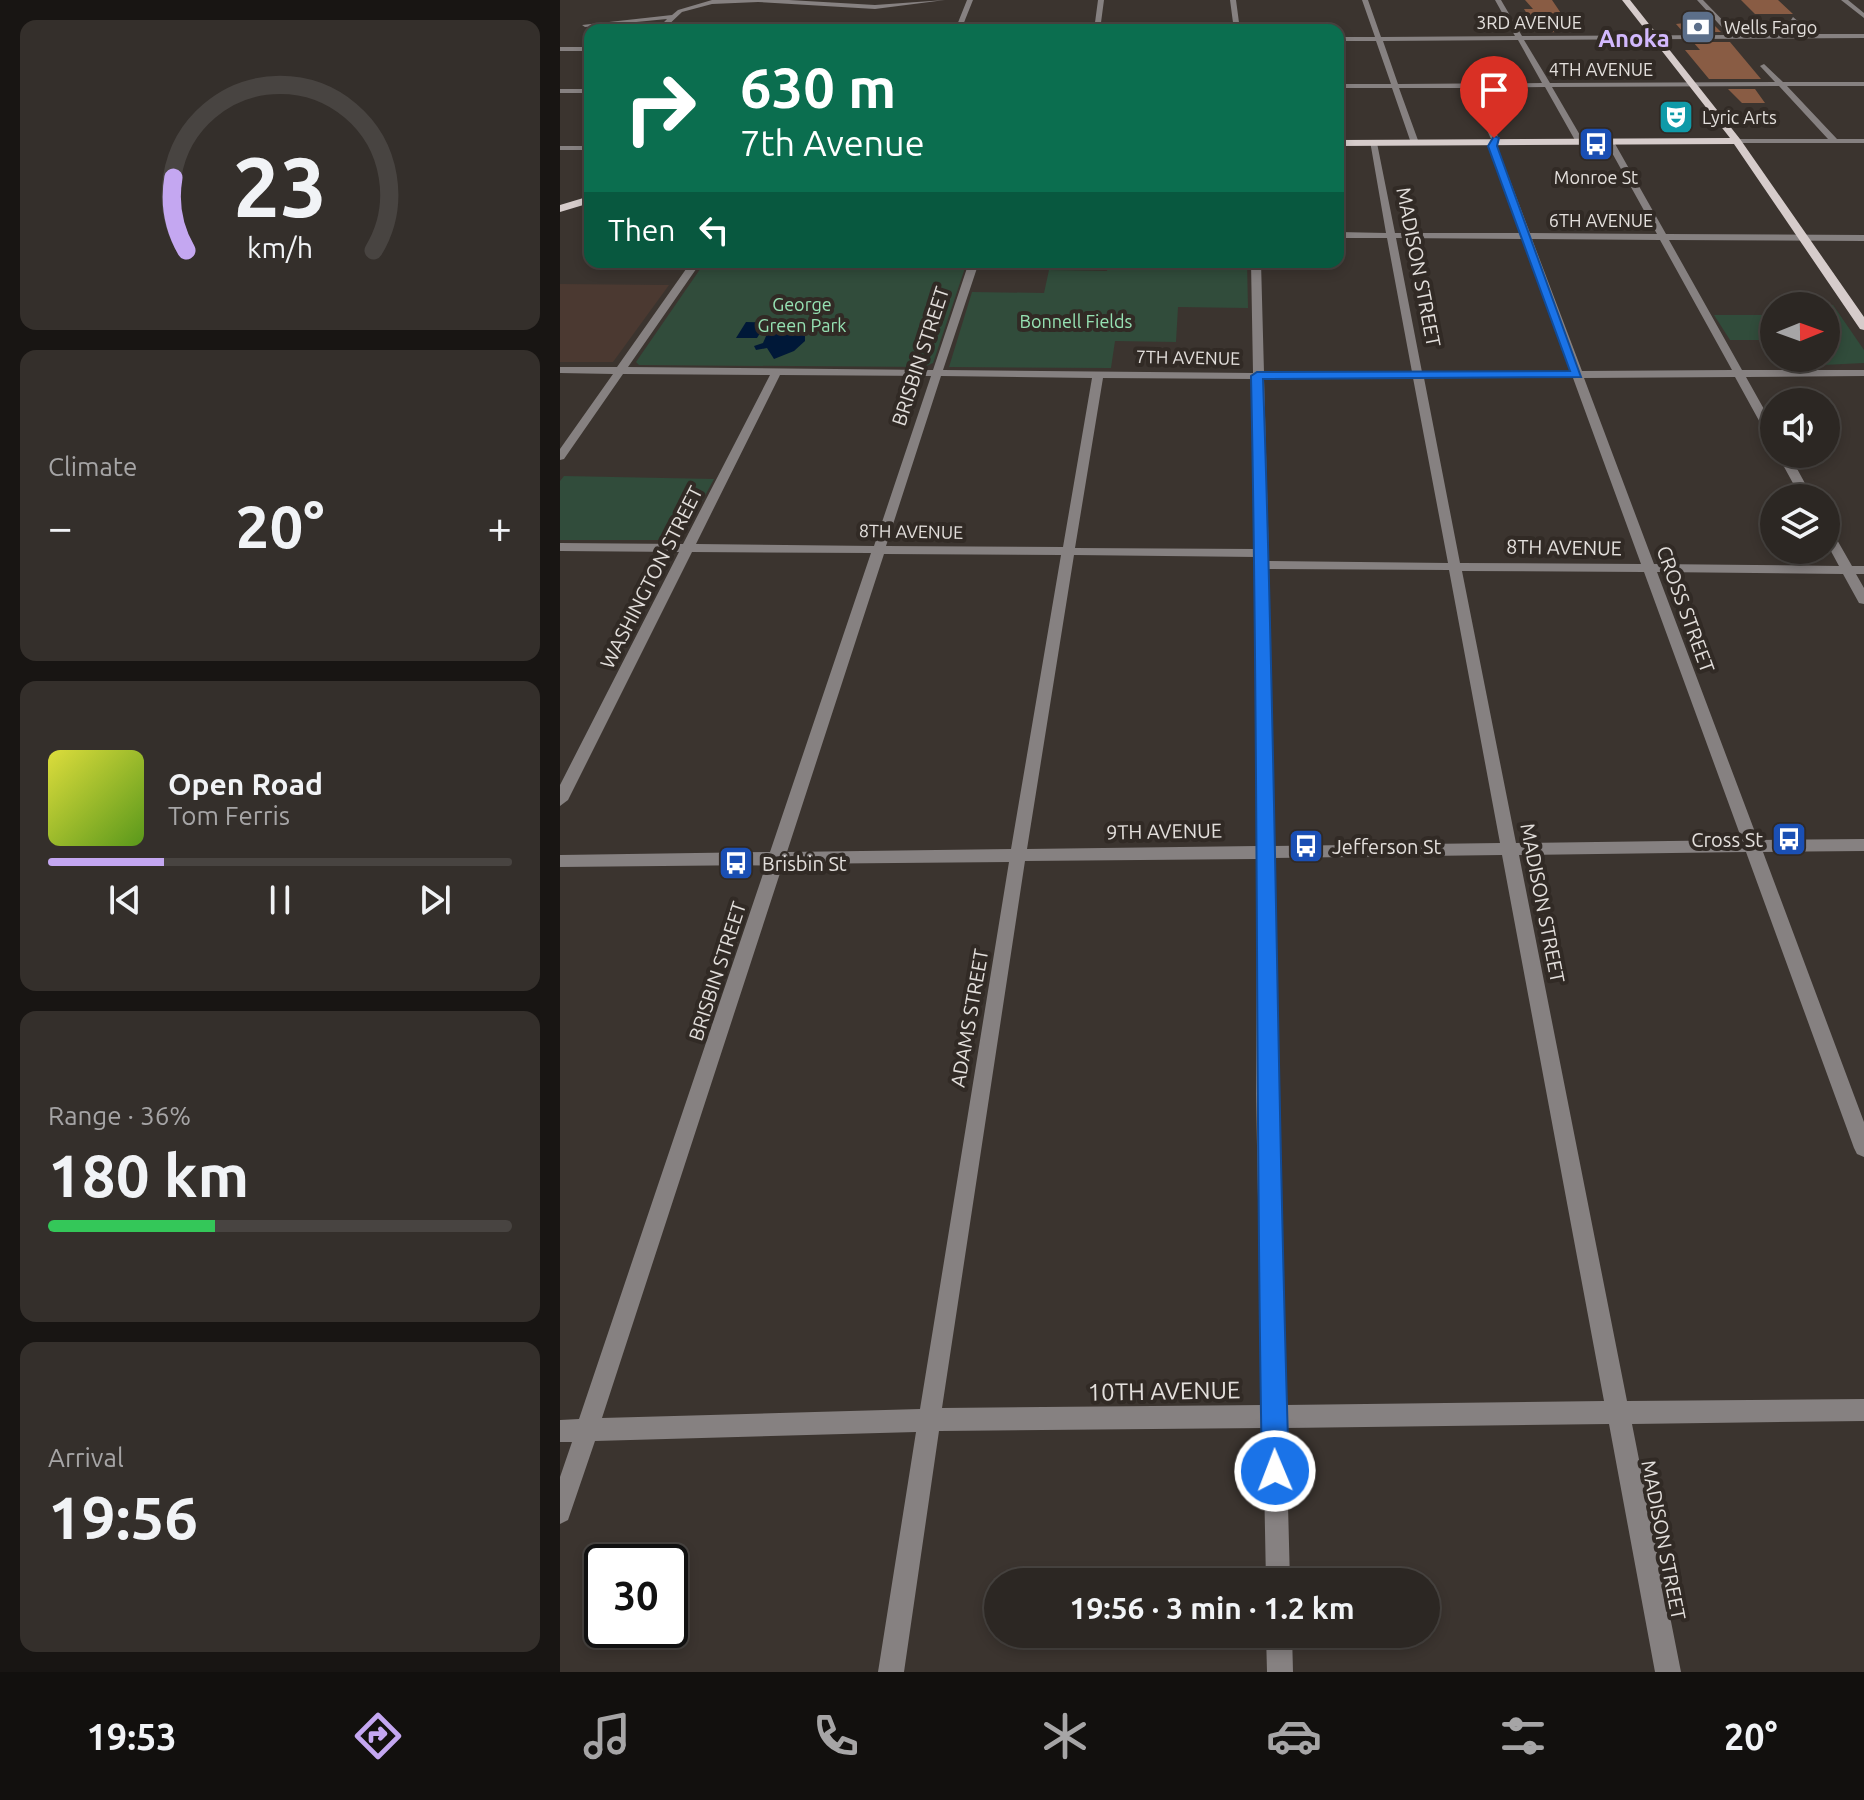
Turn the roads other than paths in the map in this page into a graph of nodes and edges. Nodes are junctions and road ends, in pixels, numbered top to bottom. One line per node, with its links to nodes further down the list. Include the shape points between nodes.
1 (942, 0): 11 (street, via 878,7 729,1 690,7)
2 (970, 0): 15 (street)
3 (1101, 0): 16 (street)
4 (1233, 0): 17 (street)
5 (1365, 0): 24 (street)
6 (1498, 0): 22 (street)
7 (1626, 0): 20 (main road)
8 (1700, 0): 21 (street)
9 (1844, 0): 10 (street)
10 (1864, 16)
11 (672, 17): 13 (street); 14 (street)
12 (1793, 19): 18 (street)
13 (596, 24)
14 (665, 24)
15 (960, 24)
16 (1098, 24)
17 (1236, 24)
18 (1811, 36): 19 (street, 3RD AVENUE); 21 (street, 3RD AVENUE)
19 (1864, 36)
20 (1656, 37): 21 (street, 3RD AVENUE); 22 (street, 3RD AVENUE); 31 (main road)
21 (1735, 37)
22 (1520, 38): 24 (street, 3RD AVENUE); 30 (street)
23 (1344, 39): 24 (street, 3RD AVENUE)
24 (1379, 39): 33 (street)
25 (560, 49): 26 (street)
26 (584, 49)
27 (1764, 66): 28 (street)
28 (1781, 84): 29 (street, 4TH AVENUE); 31 (street, 4TH AVENUE); 38 (street)
29 (1864, 84)
30 (1547, 85): 31 (street, 4TH AVENUE); 34 (street, 4TH AVENUE); 41 (street)
31 (1693, 85): 37 (main road)
32 (1344, 86): 33 (street, 4TH AVENUE)
33 (1396, 86): 34 (street, 4TH AVENUE); 45 (street)
34 (1471, 86): 40 (street, CROSS STREET)
35 (560, 91): 36 (street)
36 (584, 91)
37 (1737, 141): 38 (street); 42 (main road); 55 (main road)
38 (1835, 141): 39 (street)
39 (1859, 141): 48 (street)
40 (1494, 142): 41 (main road); 45 (main road); 53 (street, CROSS STREET)
41 (1580, 142): 42 (main road)
42 (1610, 142): 54 (street)
43 (1344, 143): 44 (main road)
44 (1373, 143): 45 (main road); 52 (street, MADISON STREET)
45 (1415, 143)
46 (560, 148): 47 (street)
47 (584, 148)
48 (1864, 152)
49 (584, 201): 50 (main road)
50 (560, 209)
51 (1344, 235): 52 (street, 6TH AVENUE)
52 (1391, 236): 53 (street, 6TH AVENUE); 70 (street, MADISON STREET)
53 (1526, 236): 54 (street, 6TH AVENUE); 68 (street, CROSS STREET)
54 (1663, 237): 55 (street, 6TH AVENUE); 66 (street)
55 (1802, 238): 56 (street, 6TH AVENUE); 60 (main road)
56 (1864, 238)
57 (692, 268): 62 (street)
58 (972, 268): 64 (street, BRISBIN STREET)
59 (1256, 268): 69 (street)
60 (1864, 326)
61 (560, 370): 62 (street, 7TH AVENUE)
62 (620, 370): 63 (street, 7TH AVENUE); 72 (street)
63 (777, 371): 64 (street, 7TH AVENUE); 74 (street, WASHINGTON STREET)
64 (938, 372): 65 (street, 7TH AVENUE); 75 (street, BRISBIN STREET)
65 (1098, 373): 69 (street, 7TH AVENUE); 76 (street, ADAMS STREET)
66 (1738, 373): 67 (street, 7TH AVENUE); 68 (street, 7TH AVENUE); 71 (street)
67 (1864, 373)
68 (1577, 375): 70 (street, 7TH AVENUE); 80 (street, CROSS STREET)
69 (1257, 376): 70 (street, 7TH AVENUE); 78 (street)
70 (1417, 376): 79 (street, MADISON STREET)
71 (1760, 412)
72 (560, 456)
73 (560, 547): 74 (street, 8TH AVENUE)
74 (686, 548): 75 (street, 8TH AVENUE); 84 (street, WASHINGTON STREET)
75 (879, 549): 76 (street, 8TH AVENUE); 90 (street, BRISBIN STREET)
76 (1069, 552): 78 (street, 8TH AVENUE); 89 (street, ADAMS STREET)
77 (1840, 556): 81 (street)
78 (1262, 559): 79 (street, 8TH AVENUE); 88 (street)
79 (1457, 566): 80 (street, 8TH AVENUE); 87 (street, MADISON STREET)
80 (1651, 568): 81 (street, 8TH AVENUE); 86 (street, CROSS STREET)
81 (1848, 570): 82 (street, 8TH AVENUE); 83 (street)
82 (1864, 570)
83 (1864, 600)
84 (560, 800)
85 (1864, 845): 86 (street, 9TH AVENUE)
86 (1751, 846): 87 (street, 9TH AVENUE); 92 (street, CROSS STREET)
87 (1511, 849): 88 (street, 9TH AVENUE); 94 (street, MADISON STREET)
88 (1265, 852): 89 (street, 9TH AVENUE); 95 (street)
89 (1020, 854): 90 (street, 9TH AVENUE); 96 (street, ADAMS STREET)
90 (777, 856): 91 (street, 9TH AVENUE); 98 (street, BRISBIN STREET)
91 (560, 861)
92 (1864, 1148)
93 (1864, 1410): 94 (street, 10TH AVENUE)
94 (1616, 1411): 95 (street, 10TH AVENUE); 104 (street, MADISON STREET)
95 (1274, 1415): 96 (street, 10TH AVENUE); 100 (street)
96 (929, 1420): 98 (street, 10TH AVENUE); 102 (street, ADAMS STREET)
97 (560, 1431): 98 (street, 10TH AVENUE)
98 (587, 1431): 99 (street, BRISBIN STREET)
99 (560, 1512)
100 (1278, 1568)
101 (1279, 1648): 103 (street)
102 (891, 1672)
103 (1280, 1672)
104 (1668, 1672)

